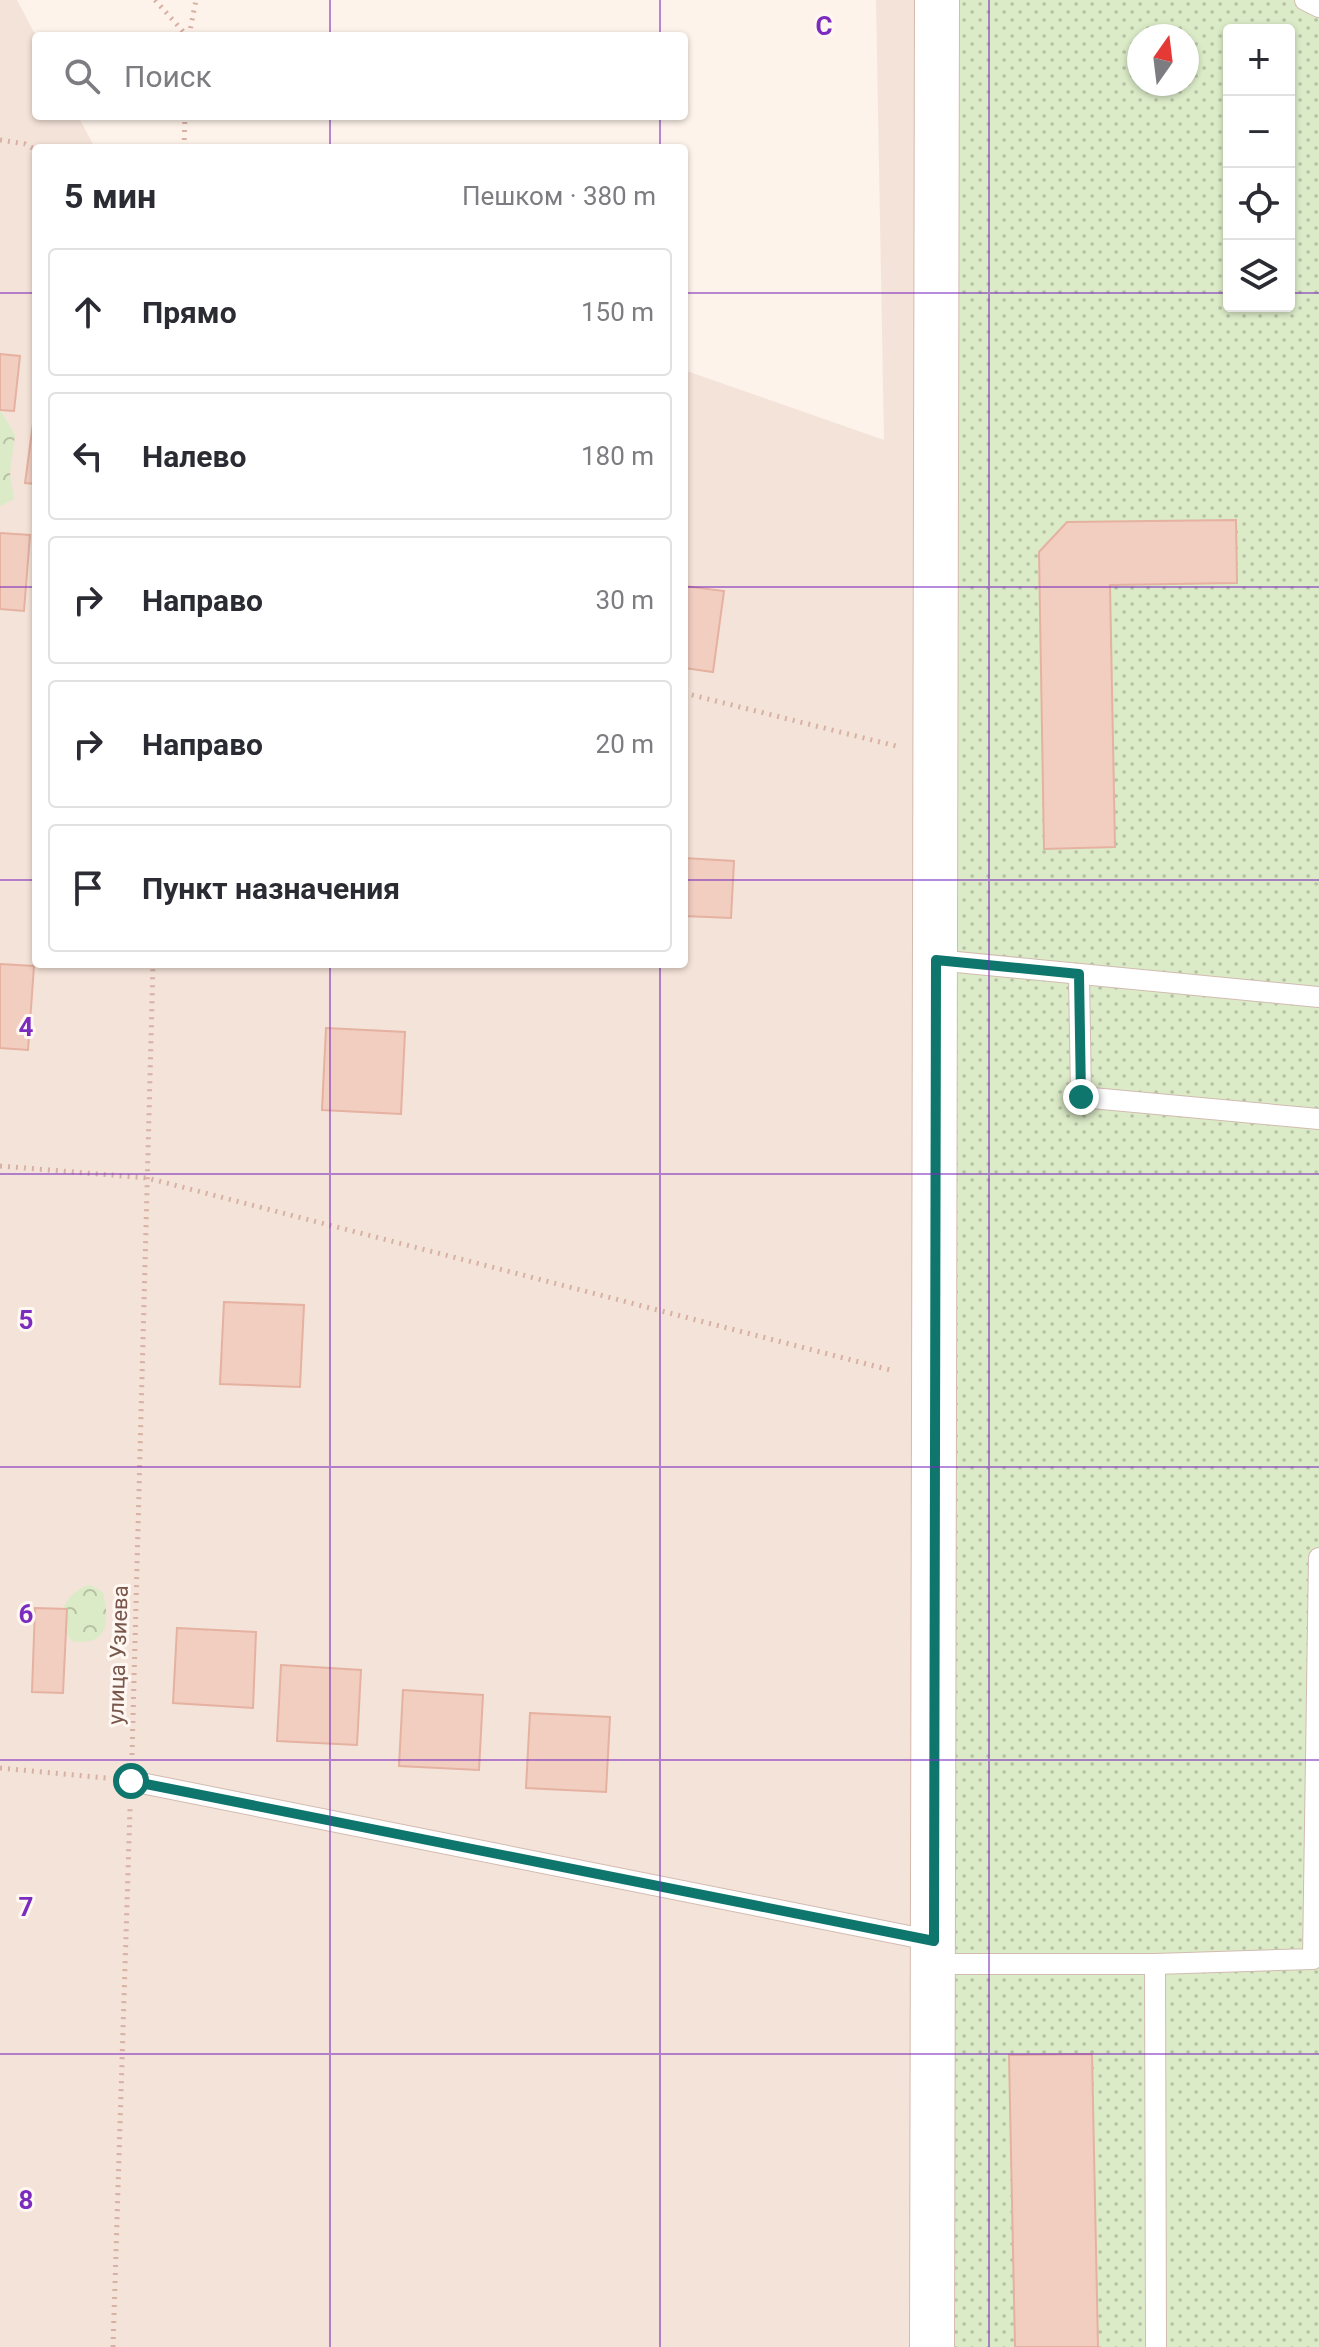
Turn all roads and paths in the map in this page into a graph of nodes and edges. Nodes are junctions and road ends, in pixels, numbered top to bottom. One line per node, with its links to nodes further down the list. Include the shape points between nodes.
1 (155, 0): 6 (path)
2 (196, 0): 7 (path)
3 (937, 0): 13 (street)
4 (1305, 0): 5 (lane)
5 (1319, 7)
6 (184, 32)
7 (189, 32)
8 (185, 120): 10 (path)
9 (0, 140): 11 (path)
10 (184, 144)
11 (32, 148)
12 (688, 694): 13 (path)
13 (936, 756): 14 (street)
14 (936, 960): 16 (lane); 21 (street)
15 (153, 968): 20 (path, улица Узиева)
16 (1079, 974): 17 (lane); 18 (lane, via 1081,1097)
17 (1319, 997)
18 (1319, 1119)
19 (0, 1166): 20 (path)
20 (147, 1178): 21 (path); 24 (path, улица Узиева)
21 (935, 1382): 25 (street)
22 (1319, 1558): 26 (lane, via 1313,1959)
23 (0, 1768): 24 (path)
24 (131, 1781): 25 (lane); 27 (path, улица Узиева)
25 (934, 1953): 26 (lane); 28 (street)
26 (1155, 1964): 29 (lane)
27 (113, 2347)
28 (932, 2347)
29 (1156, 2347)

